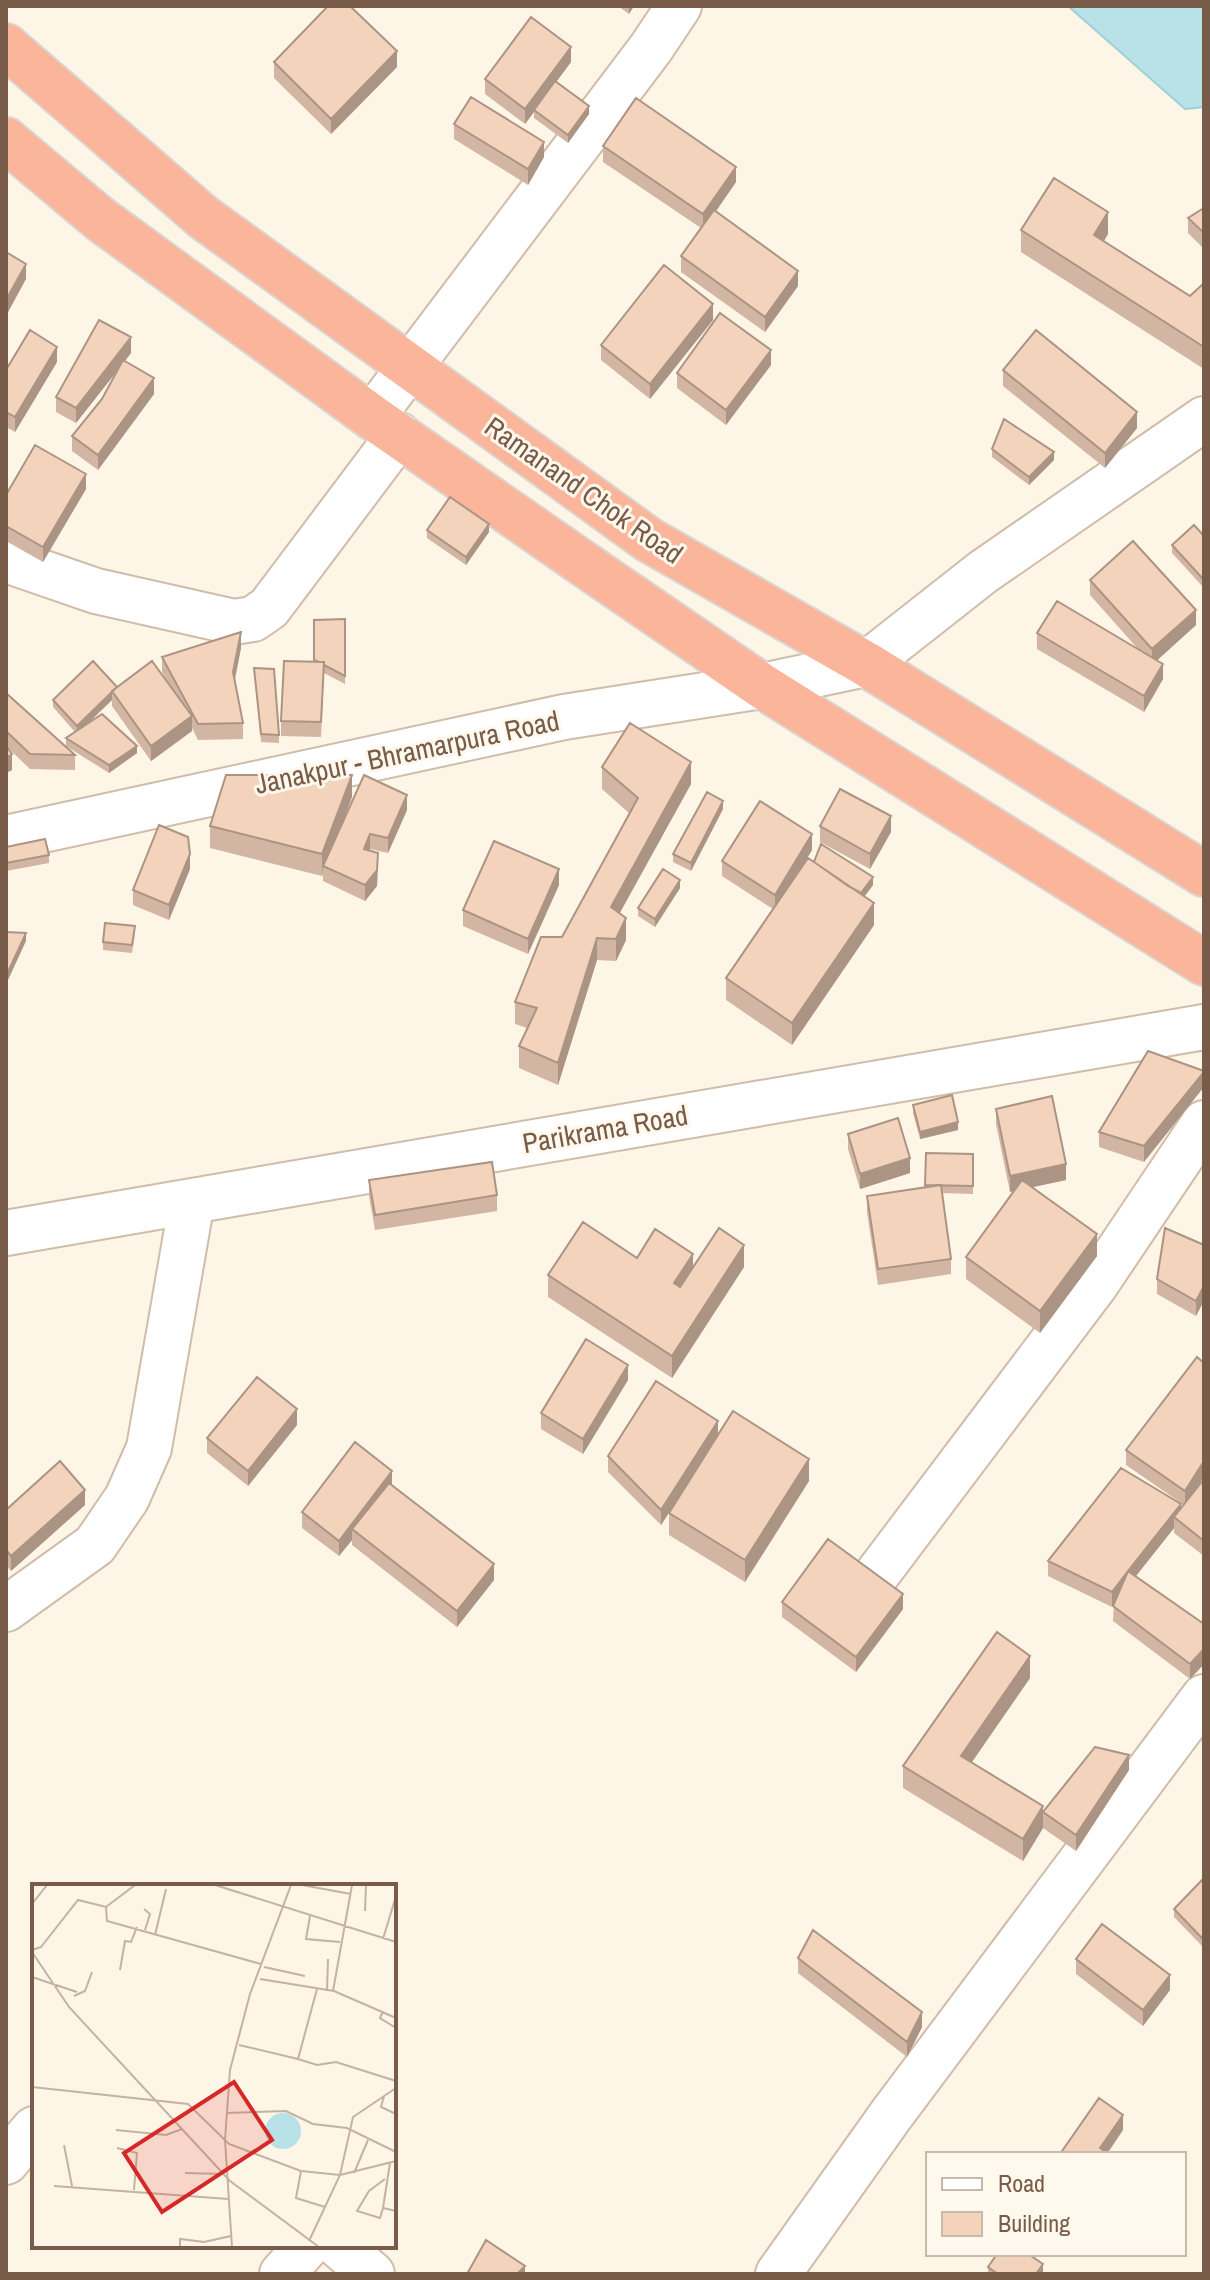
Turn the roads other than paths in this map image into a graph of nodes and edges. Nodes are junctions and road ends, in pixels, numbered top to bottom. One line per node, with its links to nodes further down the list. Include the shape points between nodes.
1 (679, 6): 4 (street)
2 (6, 46): 4 (highway, Ramanand Chok Road, via 203,217)
3 (6, 140): 6 (highway, via 100,219)
4 (409, 368): 6 (street); 8 (highway, Ramanand Chok Road, via 649,540)
5 (1204, 419): 8 (street, via 983,572)
6 (386, 426): 7 (street, via 269,608 253,619 234,622 96,591); 9 (highway)
7 (6, 560)
8 (866, 664): 9 (street, Janakpur - Bhramarpura Road); 11 (highway, Ramanand Chok Road)
9 (762, 686): 10 (street, Janakpur - Bhramarpura Road, via 564,717); 12 (highway)
10 (6, 838)
11 (1204, 874)
12 (1204, 963)
13 (1204, 1027): 15 (street, Parikrama Road)
14 (1204, 1123): 17 (street, via 1096,1284)
15 (192, 1201): 16 (street, Parikrama Road); 18 (street, via 149,1448 127,1498 95,1545)
16 (6, 1233)
17 (875, 1577)
18 (6, 1609)
19 (1204, 1697): 26 (street)
20 (32, 2131): 21 (street)
21 (6, 2162)
22 (305, 2248): 24 (street)
23 (341, 2248): 25 (street)
24 (282, 2274)
25 (372, 2274)
26 (778, 2274)

